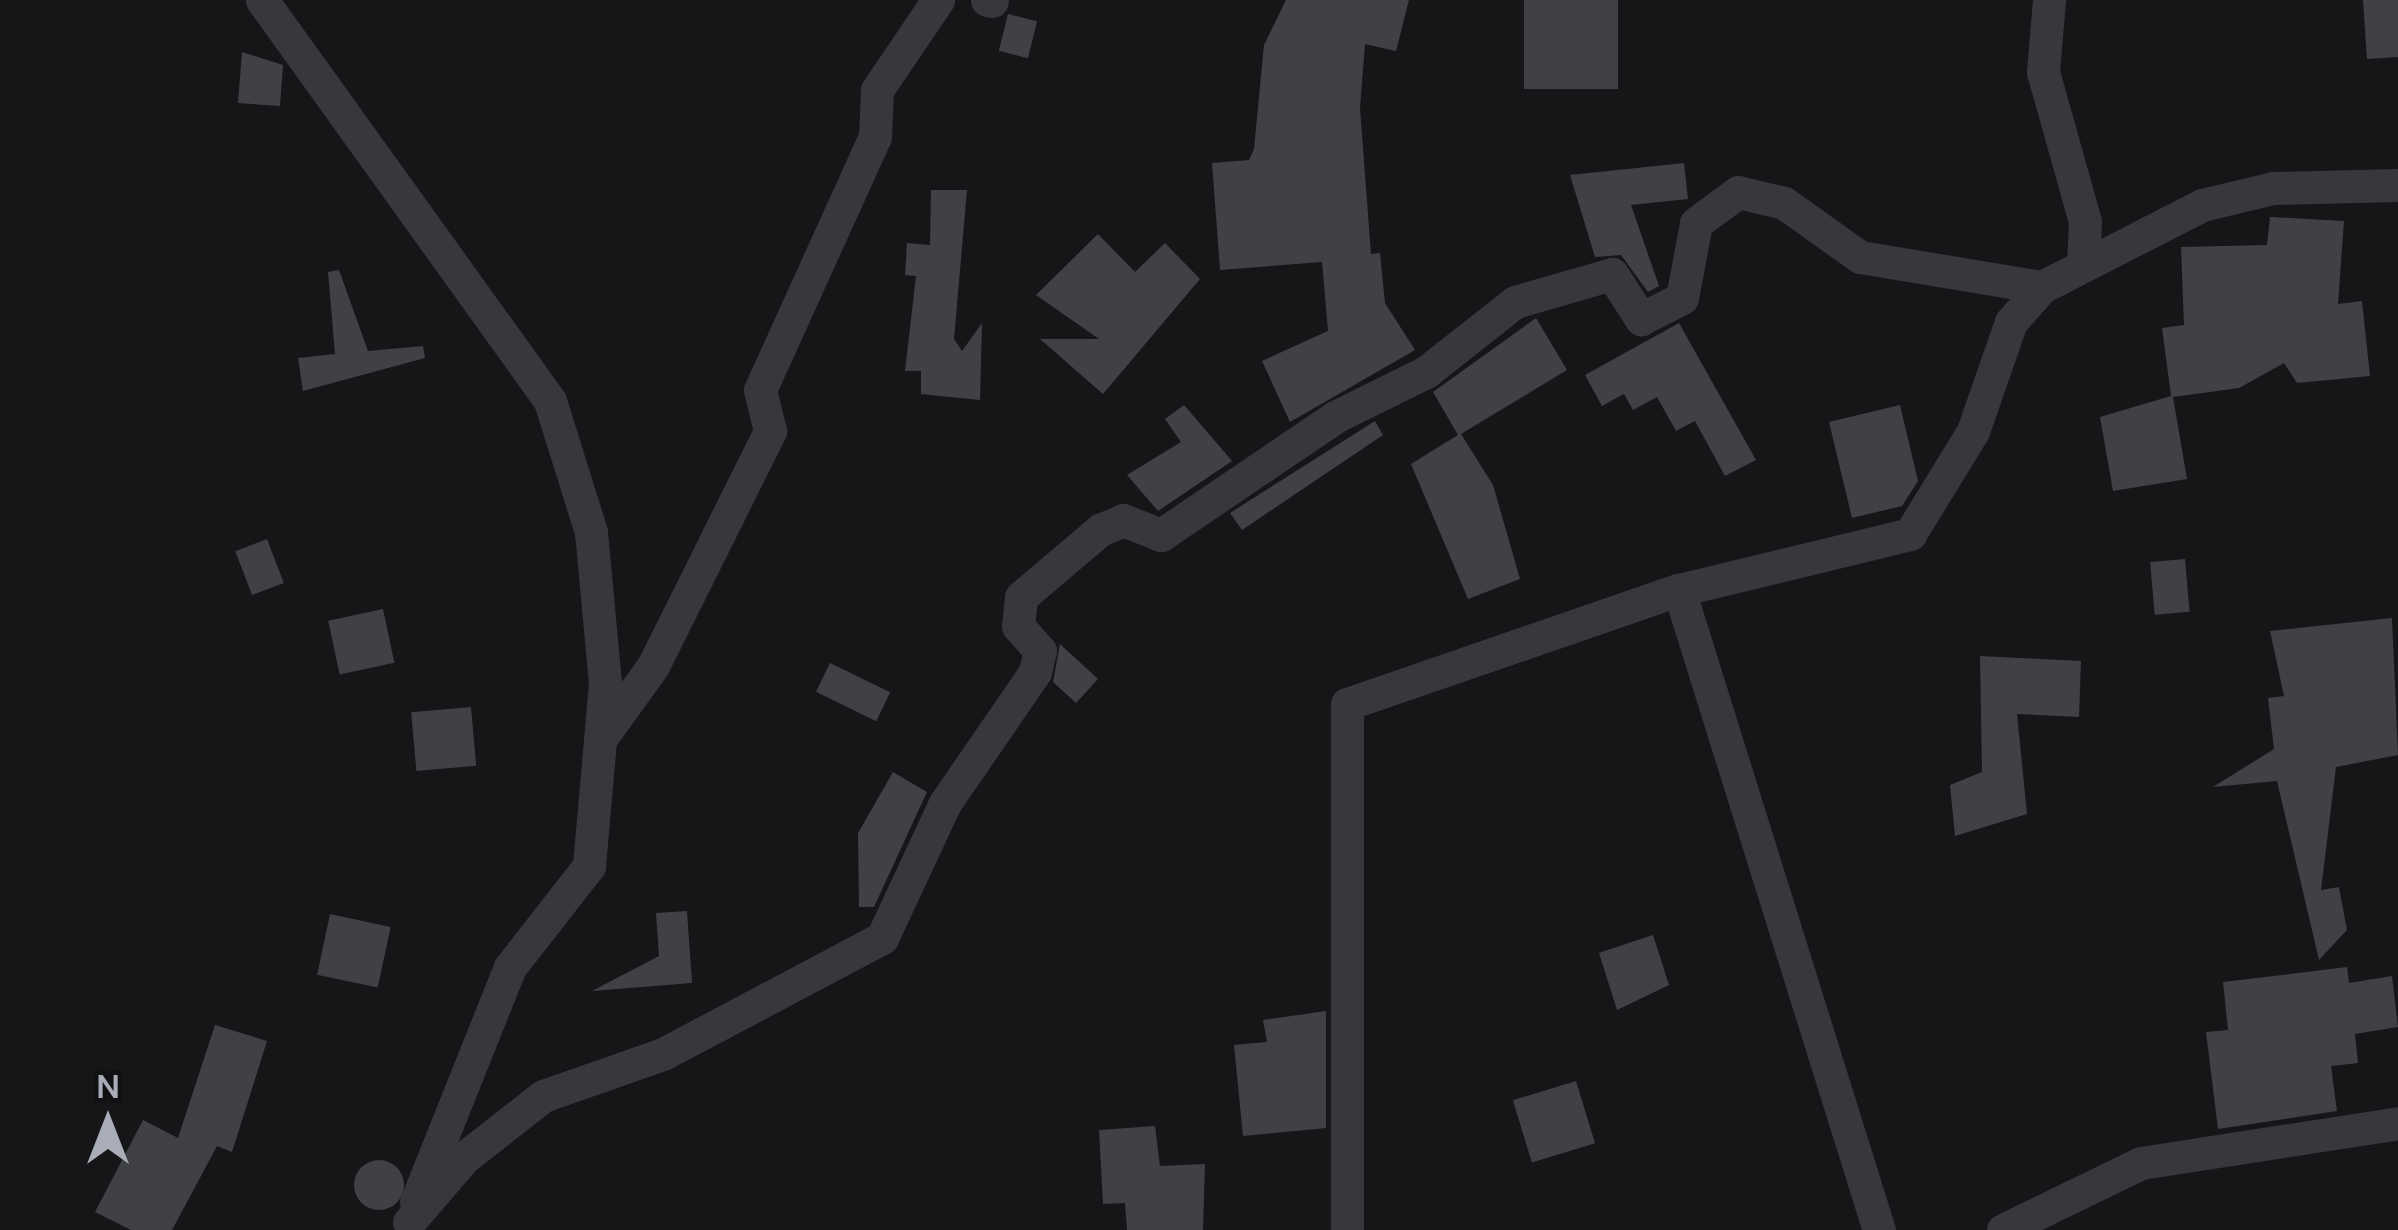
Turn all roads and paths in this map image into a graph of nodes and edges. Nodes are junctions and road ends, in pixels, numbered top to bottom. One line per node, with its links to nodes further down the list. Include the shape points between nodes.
1 (262, 0): 8 (street, via 550,401 591,532)
2 (938, 0): 8 (street, via 877,90 875,136 760,390 770,431 653,666)
3 (2049, 0): 5 (street, via 2042,72 2085,221)
4 (2398, 185): 5 (street, via 2245,194)
5 (2083, 266): 6 (street)
6 (2042, 287): 7 (street, via 2012,322 1972,431 1910,534); 10 (street, via 1860,256 1784,203 1738,192 1696,223 1682,298 1641,319 1612,274 1515,302 1426,372 1335,417 1161,535 1123,520 1100,530 1021,597 1018,626 1040,651 1035,672 922,841 882,938 663,1054 543,1096)
7 (1679, 590): 11 (street, via 1347,704); 12 (street)
8 (600, 740): 10 (street, via 589,866 510,968)
9 (2398, 1123): 13 (street, via 2141,1162)
10 (408, 1226)
11 (1347, 1230)
12 (1879, 1230)
13 (2003, 1230)

